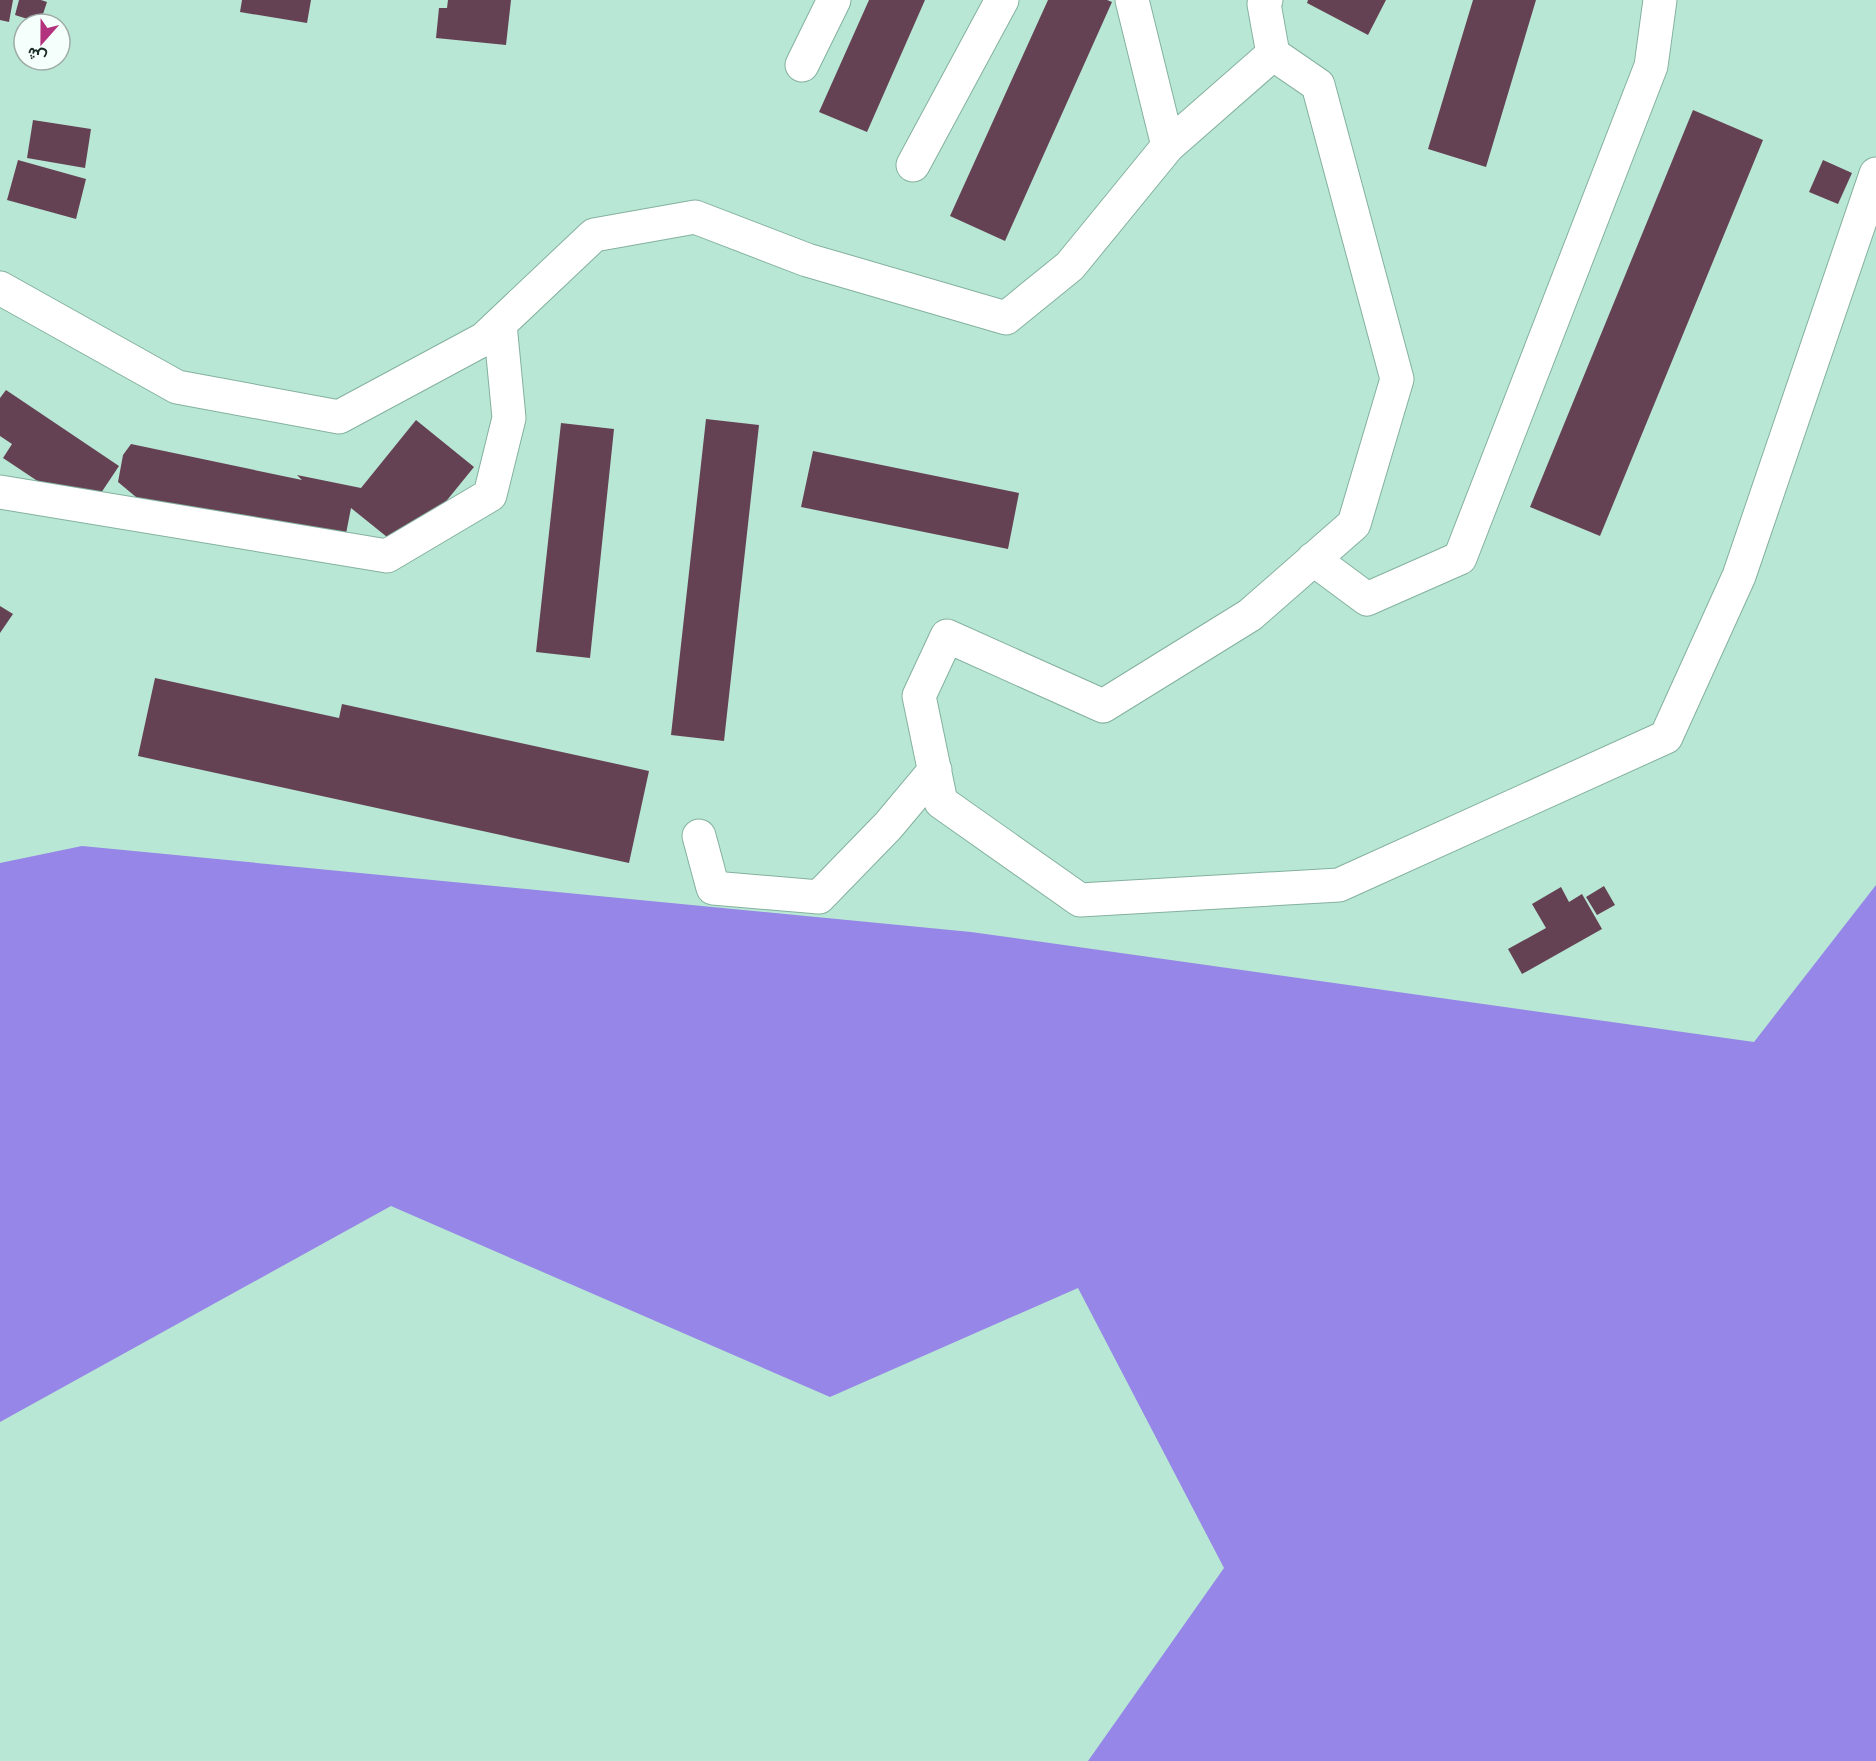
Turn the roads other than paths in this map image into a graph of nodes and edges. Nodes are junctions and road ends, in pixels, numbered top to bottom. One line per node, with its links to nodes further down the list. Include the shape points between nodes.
1 (834, 0): 7 (street)
2 (1002, 0): 9 (street)
3 (1132, 0): 8 (street)
4 (1266, 0): 6 (street)
5 (1660, 0): 14 (street, via 1651,66 1460,558 1367,599)
6 (1273, 54): 8 (street); 14 (street, via 1318,85 1398,379 1354,524)
7 (801, 65)
8 (1168, 147): 12 (street, via 1070,266 1006,318 807,260 695,217 594,235)
9 (913, 165)
10 (1876, 174): 15 (street, via 1739,576 1666,737 1339,885 1080,900 941,802)
11 (0, 288): 12 (street, via 177,387 339,417 484,339)
12 (500, 324): 13 (street, via 509,418 490,495 387,556)
13 (0, 492)
14 (1313, 559): 15 (street, via 1250,615 1103,706 947,636 919,696)
15 (935, 770): 16 (street, via 888,826 819,897 713,888)
16 (699, 836)

